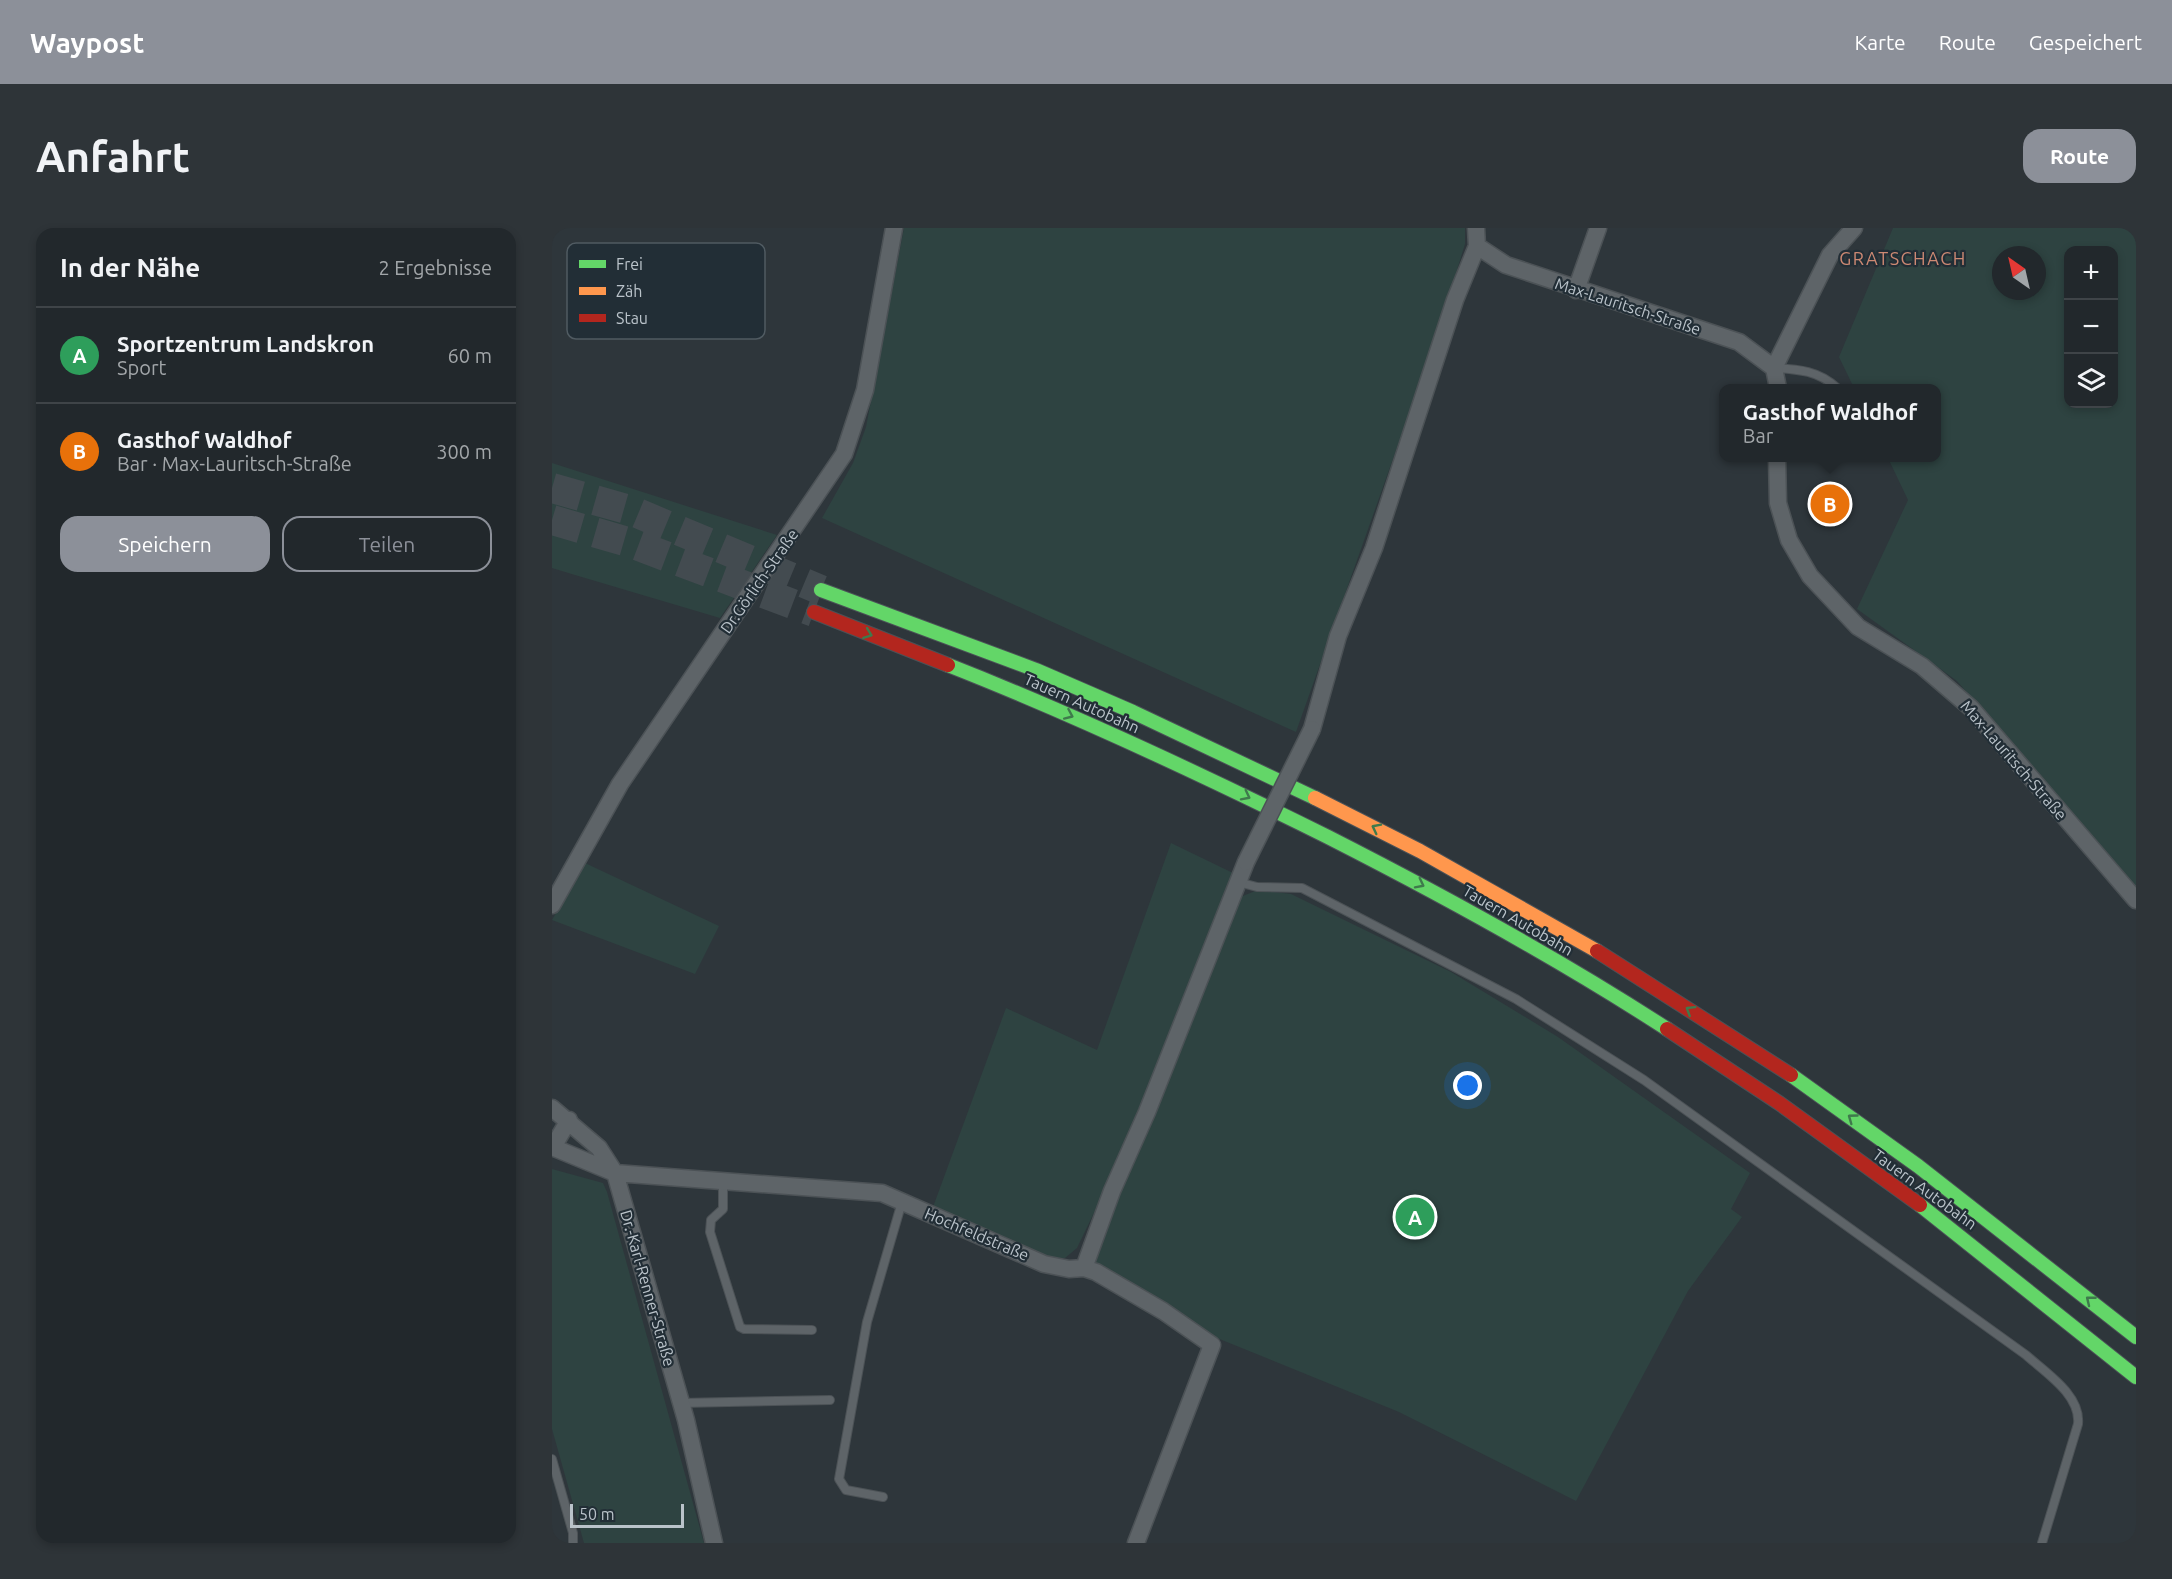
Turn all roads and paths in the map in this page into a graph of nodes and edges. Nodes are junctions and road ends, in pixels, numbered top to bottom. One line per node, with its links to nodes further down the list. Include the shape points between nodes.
1 (894, 228): 15 (street, Dr.Görlich-Straße, via 865,390 844,454 620,784)
2 (1476, 228): 5 (street)
3 (1598, 228): 6 (street)
4 (1854, 228): 7 (street, via 1830,255)
5 (1477, 246): 6 (street, Max-Lauritsch-Straße, via 1506,266); 13 (street, bridge, via 1455,300 1374,548 1338,636 1312,729)
6 (1576, 290): 7 (street, Max-Lauritsch-Straße, via 1739,342)
7 (1774, 368): 8 (street); 9 (lane, via 1801,369)
8 (1777, 384)
9 (1832, 384)
10 (1777, 462): 14 (street, Max-Lauritsch-Straße, via 1778,503 1789,540 1810,576 1858,627 1922,666 1971,708)
11 (822, 590): 24 (highway, Tauern Autobahn, one-way to 11, via 1972,1205 1784,1069 1611,960 1432,857 1238,758 1043,673)
12 (814, 612): 25 (highway, Tauern Autobahn, one-way to 25, via 1034,699 1216,781 1438,893 1612,993 1779,1103 1952,1228)
13 (1238, 882): 22 (street); 33 (lane, via 1257,887 1302,888 1516,999 1644,1080 2026,1355 2057,1383 2079,1413)
14 (2136, 900)
15 (552, 905)
16 (552, 1108): 17 (street)
17 (569, 1120): 18 (street); 19 (street, via 599,1148)
18 (553, 1147): 19 (street, Hochfeldstraße)
19 (615, 1173): 20 (street, Hochfeldstraße); 27 (street, Dr.-Karl-Renner-Straße)
20 (723, 1181): 21 (street, Hochfeldstraße, via 882,1193); 23 (lane, via 723,1209 711,1220 710,1232 740,1327)
21 (902, 1202): 22 (street, Hochfeldstraße, via 1044,1264); 29 (lane, via 867,1322 839,1479 846,1490)
22 (1084, 1268): 32 (street, Hochfeldstraße, via 1163,1311 1212,1345)
23 (812, 1330)
24 (2136, 1337)
25 (2136, 1377)
26 (830, 1400): 27 (lane)
27 (681, 1403): 31 (street, Dr.-Karl-Renner-Straße)
28 (552, 1459): 30 (lane)
29 (883, 1497)
30 (573, 1543)
31 (714, 1543)
32 (1136, 1543)
33 (2042, 1543)

